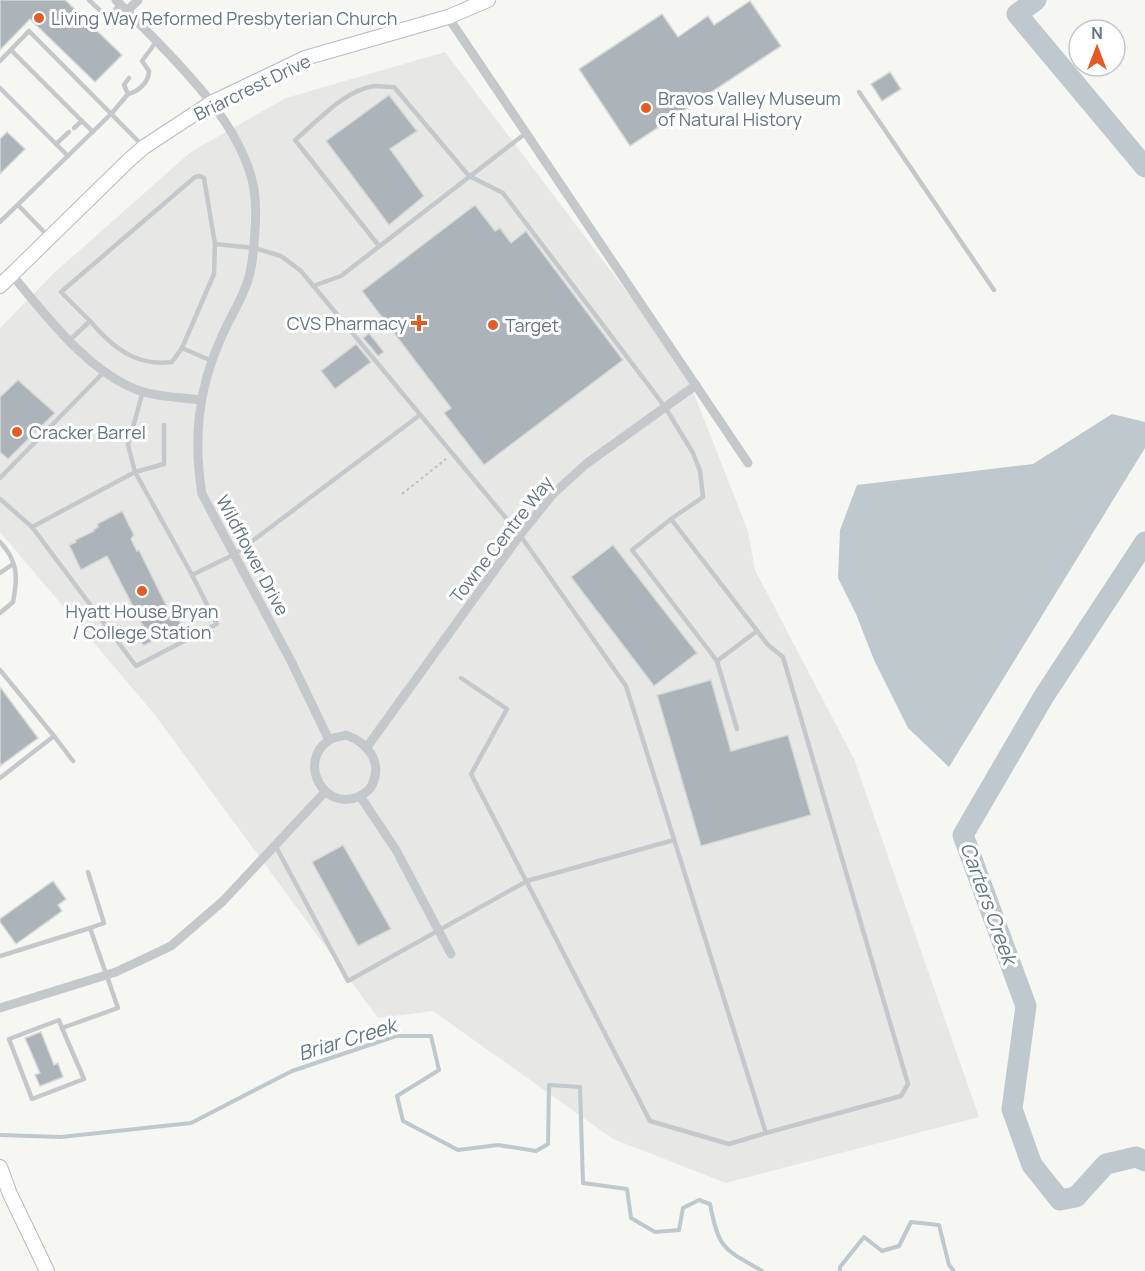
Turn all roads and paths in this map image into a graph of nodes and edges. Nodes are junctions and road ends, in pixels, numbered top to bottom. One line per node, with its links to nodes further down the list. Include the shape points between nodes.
1 (89, 0): 4 (lane, via 108,18)
2 (138, 0): 4 (street)
3 (488, 0): 5 (main road, Briarcrest Drive)
4 (121, 5): 6 (street, Wildflower Drive)
5 (448, 17): 15 (main road, Briarcrest Drive, via 304,58); 19 (street)
6 (156, 42): 9 (lane); 15 (street, Wildflower Drive)
7 (11, 50): 8 (lane); 16 (lane, via 29,31); 17 (lane)
8 (0, 61)
9 (142, 62): 10 (lane); 14 (lane, via 149,76 136,92)
10 (138, 68)
11 (129, 78): 14 (lane, via 124,86)
12 (0, 88): 20 (lane)
13 (859, 92): 33 (lane)
14 (128, 94): 16 (lane)
15 (211, 103): 21 (main road, Briarcrest Drive); 29 (street, Wildflower Drive, via 232,134 254,189)
16 (112, 113): 18 (lane); 21 (lane)
17 (82, 121): 18 (lane); 20 (lane)
18 (93, 132): 22 (lane)
19 (526, 133): 23 (lane); 39 (street)
20 (56, 144): 22 (lane)
21 (144, 147): 26 (main road, Briarcrest Drive)
22 (68, 156): 24 (lane)
23 (469, 176): 28 (lane); 28 (lane, via 393,87 374,86 337,105 295,140); 42 (lane, via 503,194)
24 (18, 204): 25 (lane); 26 (lane)
25 (0, 222)
26 (49, 238): 30 (main road, Briarcrest Drive)
27 (215, 244): 29 (lane); 34 (lane, via 204,178 195,177 61,292); 36 (lane, via 213,274)
28 (379, 246): 32 (lane, via 341,276)
29 (254, 248): 32 (lane, via 281,256 302,271); 37 (street, Wildflower Drive, via 248,280)
30 (12, 275): 31 (main road, Briarcrest Drive); 35 (street)
31 (0, 286)
32 (313, 286): 43 (lane)
33 (994, 290)
34 (90, 321): 35 (lane); 36 (lane, via 106,339 144,361 172,362)
35 (70, 340): 38 (street)
36 (182, 348): 37 (lane)
37 (212, 361): 41 (street, Wildflower Drive)
38 (105, 371): 40 (street, via 129,387); 48 (lane)
39 (696, 386): 42 (street, Towne Centre Way); 46 (street)
40 (143, 390): 41 (street); 47 (lane, via 128,445)
41 (201, 400): 55 (street, Wildflower Drive, via 198,470 202,494)
42 (665, 407): 51 (lane, via 693,453 703,496); 53 (street, Towne Centre Way, via 586,464 553,494)
43 (420, 415): 45 (lane); 55 (lane)
44 (164, 424): 47 (lane, via 165,464)
45 (452, 454): 49 (path); 53 (lane)
46 (748, 463)
47 (135, 472): 52 (lane); 58 (lane)
48 (0, 478)
49 (402, 494)
50 (0, 499): 52 (lane)
51 (671, 519): 60 (lane); 61 (lane, via 632,550)
52 (32, 526): 58 (lane, via 136,666 217,624)
53 (520, 536): 67 (street, Towne Centre Way); 72 (lane, via 626,686)
54 (0, 542): 56 (lane)
55 (235, 554): 58 (lane); 66 (street, Wildflower Drive)
56 (13, 564): 57 (lane); 59 (lane, via 17,576 13,602)
57 (0, 573)
58 (192, 575)
59 (0, 613)
60 (757, 631): 61 (lane); 83 (lane, via 783,657 908,1084 901,1096)
61 (717, 661): 64 (lane)
62 (0, 670): 65 (lane)
63 (461, 678): 75 (lane, via 507,709 471,774)
64 (737, 729)
65 (54, 736): 68 (lane); 69 (lane)
66 (329, 740): 67 (street, via 346,735); 70 (street, via 317,753 315,763 317,783)
67 (367, 747): 71 (street, via 375,758 375,773 371,787)
68 (73, 761)
69 (0, 778)
70 (325, 792): 71 (street, via 348,800); 73 (street)
71 (360, 796): 77 (street, via 396,850)
72 (674, 840): 75 (lane); 83 (lane)
73 (275, 845): 77 (lane, via 348,981); 80 (street, via 223,901 171,945)
74 (88, 872): 76 (lane, via 104,923)
75 (527, 881): 77 (lane); 83 (lane, via 650,1121 729,1144)
76 (90, 928): 79 (lane); 80 (lane)
77 (438, 929): 78 (street)
78 (451, 954)
79 (0, 956)
80 (106, 975): 81 (street); 82 (lane, via 118,1008)
81 (0, 1008)
82 (62, 1028): 82 (lane, via 84,1079 32,1099 9,1039 59,1020)
83 (766, 1133)
84 (0, 1167): 85 (main road)
85 (47, 1271)

